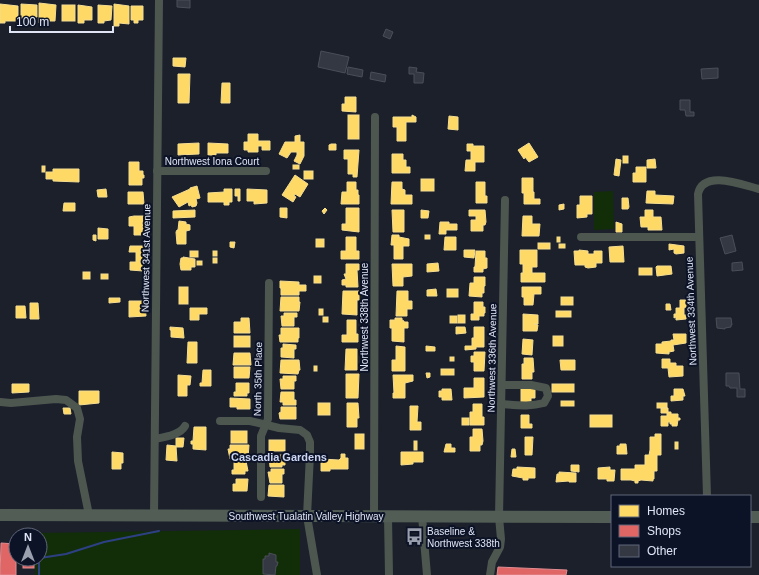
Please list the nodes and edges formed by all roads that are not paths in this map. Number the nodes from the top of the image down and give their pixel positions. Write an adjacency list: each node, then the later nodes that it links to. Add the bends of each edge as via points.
1 (159, 0): 3 (street, Northwest 341st Avenue)
2 (375, 117): 25 (street, Northwest 338th Avenue)
3 (157, 171): 4 (street, Northwest Iona Court); 16 (street, Northwest 341st Avenue)
4 (266, 172)
5 (759, 189): 8 (street, Northwest 334th Avenue, via 718,180 706,182 700,187 698,194)
6 (505, 200): 10 (street, Northwest 336th Avenue)
7 (581, 237): 8 (street)
8 (699, 237): 17 (street, Northwest 334th Avenue)
9 (269, 283): 14 (street, North 35th Place, via 268,413)
10 (502, 385): 12 (street, Northwest 336th Avenue); 12 (street, via 538,386 546,388 548,396 544,403 536,405)
11 (0, 402): 20 (street, via 56,399 66,400 77,408 80,419 77,437 78,460)
12 (502, 404): 26 (street, Northwest 336th Avenue)
13 (220, 421): 14 (street, via 250,421)
14 (265, 425): 18 (street, North 35th Place, via 261,436); 22 (street, via 300,430 309,438)
15 (185, 426): 16 (street, via 183,430)
16 (155, 439): 21 (street, Northwest 341st Avenue)
17 (707, 495)
18 (261, 497)
19 (0, 515): 20 (highway, Southwest Tualatin Valley Highway)
20 (89, 515): 21 (highway, Southwest Tualatin Valley Highway)
21 (154, 516): 22 (highway, Southwest Tualatin Valley Highway)
22 (307, 516): 25 (highway, Southwest Tualatin Valley Highway); 28 (street)
23 (388, 516): 24 (highway, Southwest Tualatin Valley Highway); 25 (highway, Southwest Tualatin Valley Highway); 29 (street)
24 (422, 516): 26 (highway, Southwest Tualatin Valley Highway); 30 (street)
25 (374, 517)
26 (499, 517): 27 (highway, Southwest Tualatin Valley Highway); 31 (street, Northwest 336th Avenue, via 500,547 492,562)
27 (611, 517)
28 (317, 575)
29 (389, 575)
30 (428, 575)
31 (490, 575)

